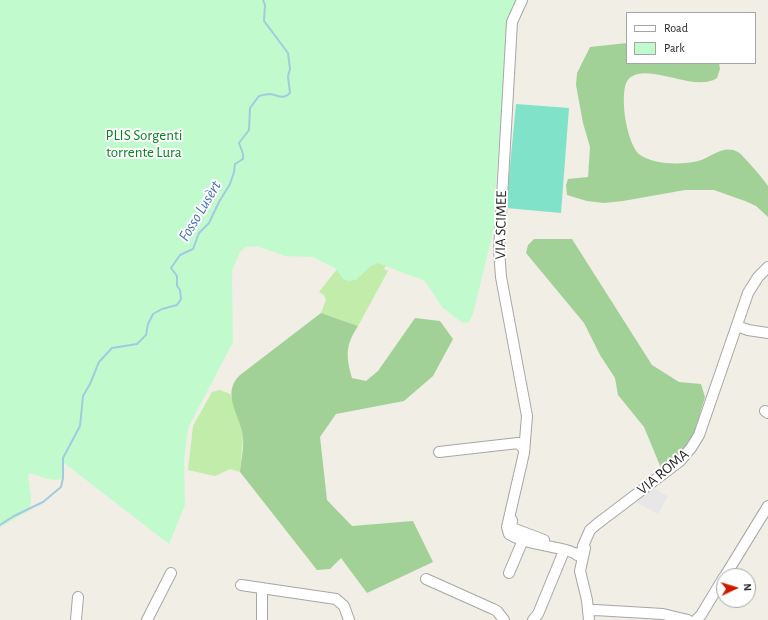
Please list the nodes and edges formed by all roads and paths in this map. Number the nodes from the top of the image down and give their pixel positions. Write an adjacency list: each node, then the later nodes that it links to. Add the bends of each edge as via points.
1 (522, 0): 5 (street, VIA SCIMEE, via 512,27 499,250 501,277 527,416)
2 (768, 267): 3 (street, VIA ROMA, via 752,286)
3 (737, 326): 4 (street); 10 (street, VIA ROMA, via 699,435 691,448 680,461 590,530 583,546)
4 (768, 333)
5 (524, 449): 6 (street, via 518,443); 8 (street, VIA SCIMEE, via 512,509)
6 (439, 452)
7 (768, 506): 12 (street)
8 (512, 530): 9 (street, via 513,537); 10 (street, via 570,551)
9 (523, 540): 11 (street); 13 (street)
10 (585, 548): 11 (street, via 577,555); 20 (street, VIA ROMA, via 580,571)
11 (564, 551): 26 (street, via 538,614)
12 (730, 568)
13 (509, 572)
14 (171, 573): 22 (street)
15 (426, 579): 25 (street, via 493,608)
16 (241, 585): 17 (street)
17 (262, 588): 23 (street); 24 (street, via 336,599 344,606)
18 (716, 590): 28 (street)
19 (78, 597): 21 (street)
20 (588, 616): 27 (street, via 595,610 663,614)
21 (76, 620)
22 (147, 620)
23 (262, 620)
24 (349, 620)
25 (504, 620)
26 (533, 620)
27 (688, 620)
28 (696, 620)

